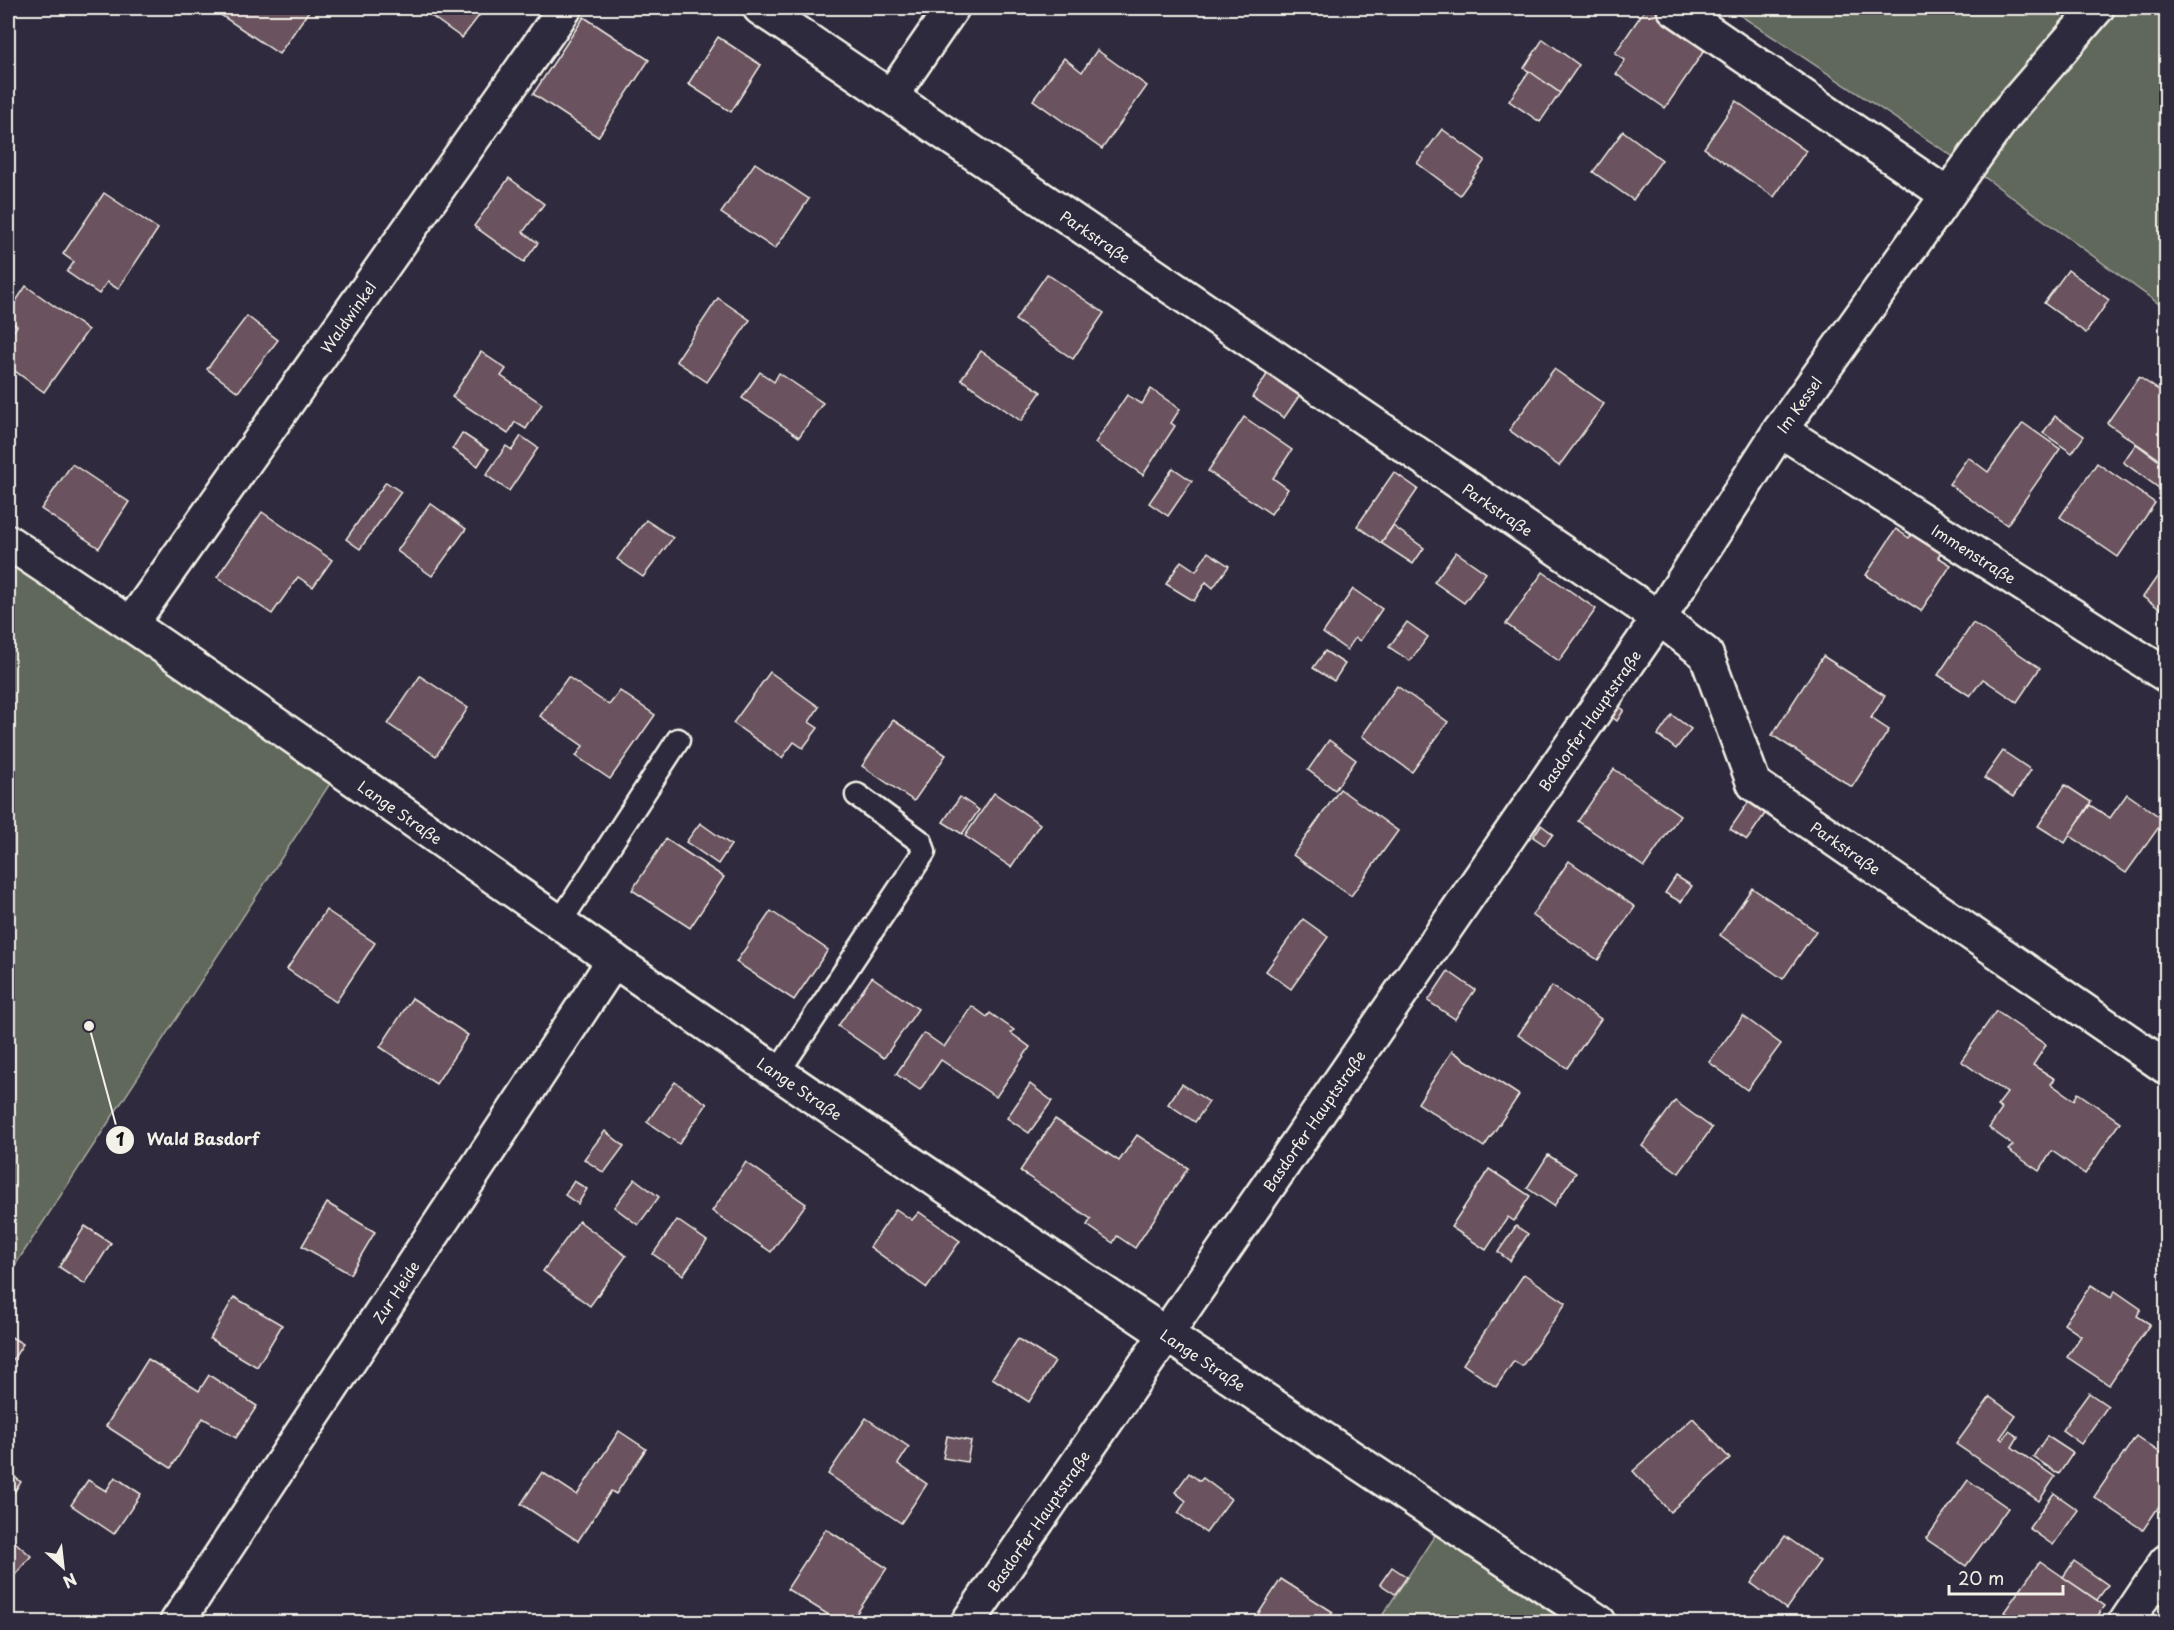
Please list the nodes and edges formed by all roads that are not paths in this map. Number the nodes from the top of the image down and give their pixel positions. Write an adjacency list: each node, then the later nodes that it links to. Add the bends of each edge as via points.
1 (566, 8): 11 (street, Waldwinkel)
2 (760, 8): 6 (street, Parkstraße)
3 (952, 8): 6 (street)
4 (1674, 8): 7 (street)
5 (2097, 8): 7 (street, via 2004,116)
6 (892, 95): 10 (street, Parkstraße)
7 (1946, 194): 8 (street, Im Kessel)
8 (1780, 430): 10 (street, Im Kessel); 12 (street, Immenstraße)
9 (8, 542): 11 (street, Lange Straße)
10 (1659, 618): 17 (street, Parkstraße, via 1706,654 1754,784); 19 (street, Basdorfer Hauptstraße)
11 (131, 624): 15 (street, Lange Straße)
12 (2166, 675)
13 (678, 740): 15 (lane)
14 (857, 795): 18 (lane, via 921,842 924,852)
15 (560, 922): 16 (street, Lange Straße)
16 (614, 960): 18 (street, Lange Straße); 21 (street, Zur Heide)
17 (2166, 1067)
18 (778, 1072): 19 (street, Lange Straße)
19 (1166, 1334): 22 (street, Basdorfer Hauptstraße); 23 (street, Lange Straße)
20 (2166, 1562): 24 (street)
21 (177, 1623)
22 (968, 1623)
23 (1599, 1623)
24 (2126, 1623)

